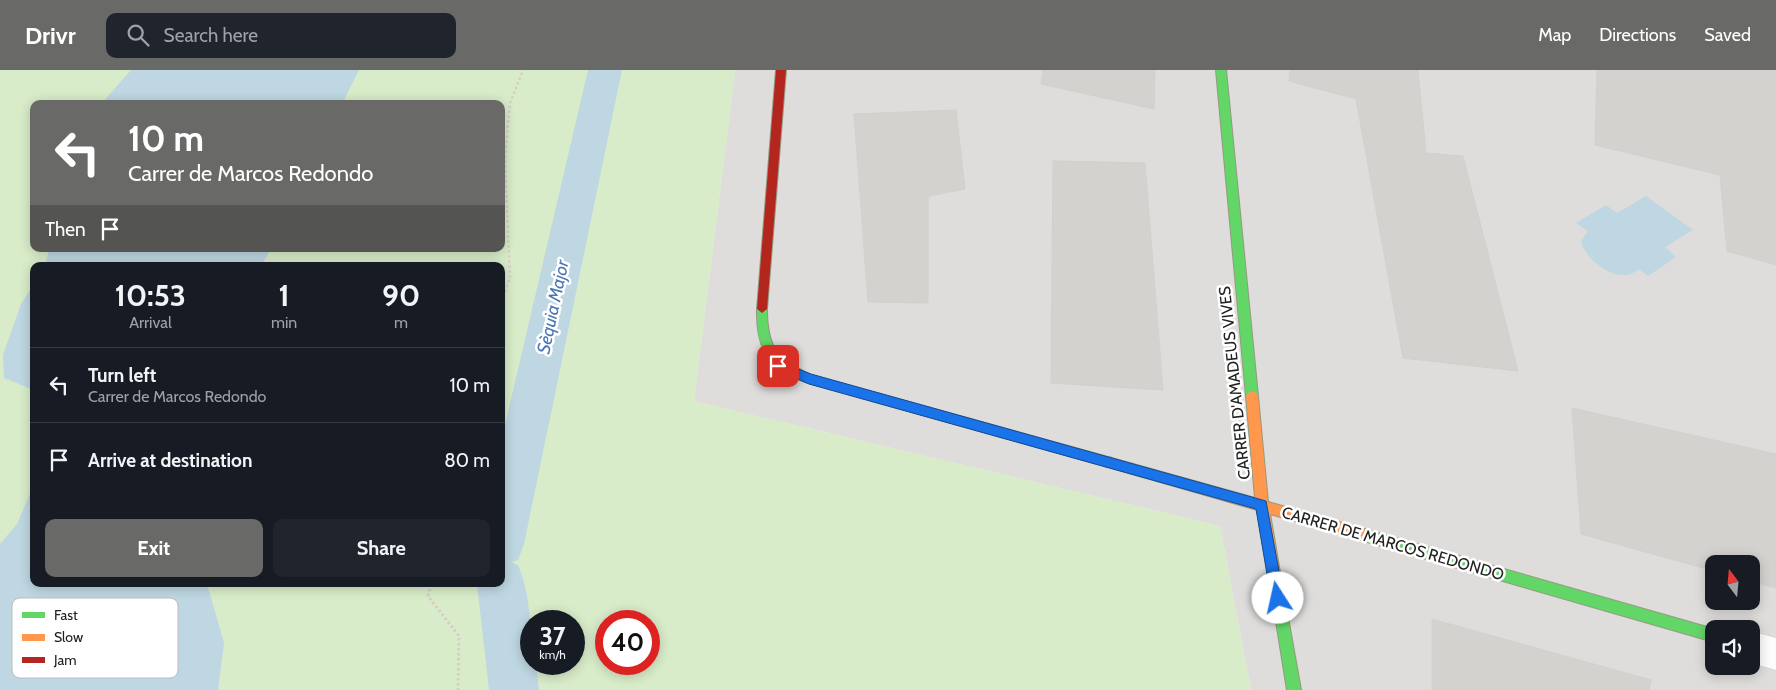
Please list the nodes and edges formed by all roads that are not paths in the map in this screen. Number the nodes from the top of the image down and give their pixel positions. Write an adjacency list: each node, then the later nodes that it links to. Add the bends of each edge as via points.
1 (781, 70): 3 (street, CARRER DE MARCOS REDONDO, via 761,321 764,347 778,366 809,379)
2 (1221, 70): 3 (street, CARRER D'AMADEUS VIVES)
3 (1262, 505): 4 (street, CARRER DE MARCOS REDONDO); 7 (street, CARRER D'AMADEUS VIVES)
4 (1705, 633)
5 (1760, 650): 6 (street)
6 (1776, 654)
7 (1294, 690)

